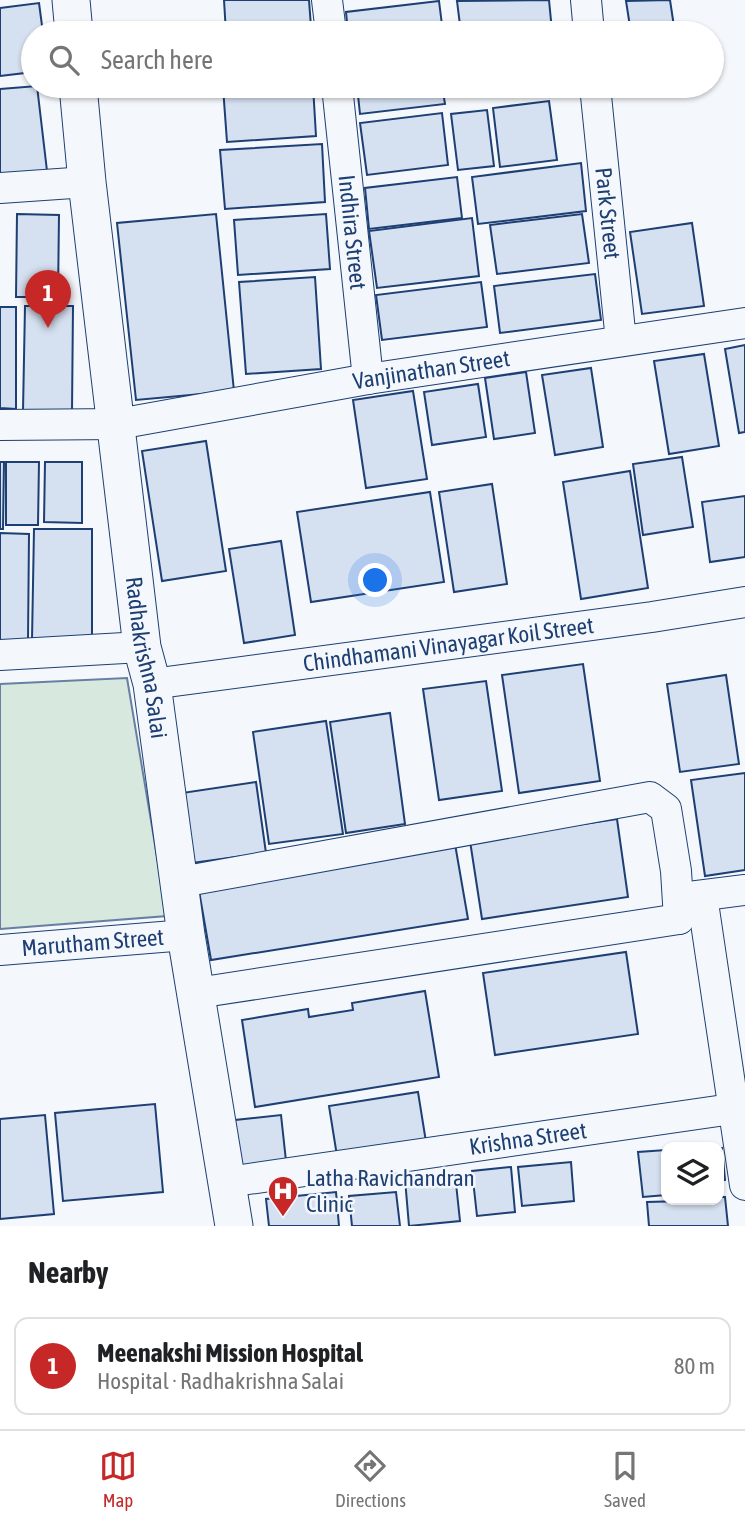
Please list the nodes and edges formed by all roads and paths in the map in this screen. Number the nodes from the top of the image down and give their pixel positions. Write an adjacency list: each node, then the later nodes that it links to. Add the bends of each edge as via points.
1 (71, 0): 4 (street)
2 (327, 0): 5 (street)
3 (586, 0): 6 (street)
4 (73, 21)
5 (330, 21)
6 (588, 21)
7 (79, 98): 10 (street, Radhakrishna Salai)
8 (338, 98): 14 (street, Indhira Street)
9 (596, 98): 13 (street, Park Street)
10 (87, 182): 11 (street); 15 (street, Radhakrishna Salai)
11 (0, 188)
12 (745, 323): 13 (street, Vanjinathan Street)
13 (621, 341): 14 (street, Vanjinathan Street)
14 (368, 379): 15 (street, Vanjinathan Street)
15 (118, 424): 16 (street, Vanjinathan Street); 18 (street, Radhakrishna Salai)
16 (0, 425)
17 (745, 602): 20 (street, Chindhamani Vinayagar Koil Street)
18 (142, 647): 19 (street); 20 (street, Radhakrishna Salai)
19 (0, 655)
20 (152, 684): 21 (street, Radhakrishna Salai)
21 (181, 882): 24 (street, via 650,797 666,808); 25 (street, Radhakrishna Salai)
22 (745, 890): 23 (street)
23 (702, 896): 24 (street, via 689,897); 28 (street)
24 (679, 919): 27 (street)
25 (186, 935): 26 (street, Marutham Street); 27 (street, Radhakrishna Salai)
26 (0, 950)
27 (197, 993): 29 (street, Radhakrishna Salai)
28 (739, 1108): 29 (street, Krishna Street); 30 (street)
29 (228, 1182): 32 (street, Radhakrishna Salai)
30 (745, 1185)
31 (222, 1226): 32 (street)
32 (234, 1226)

